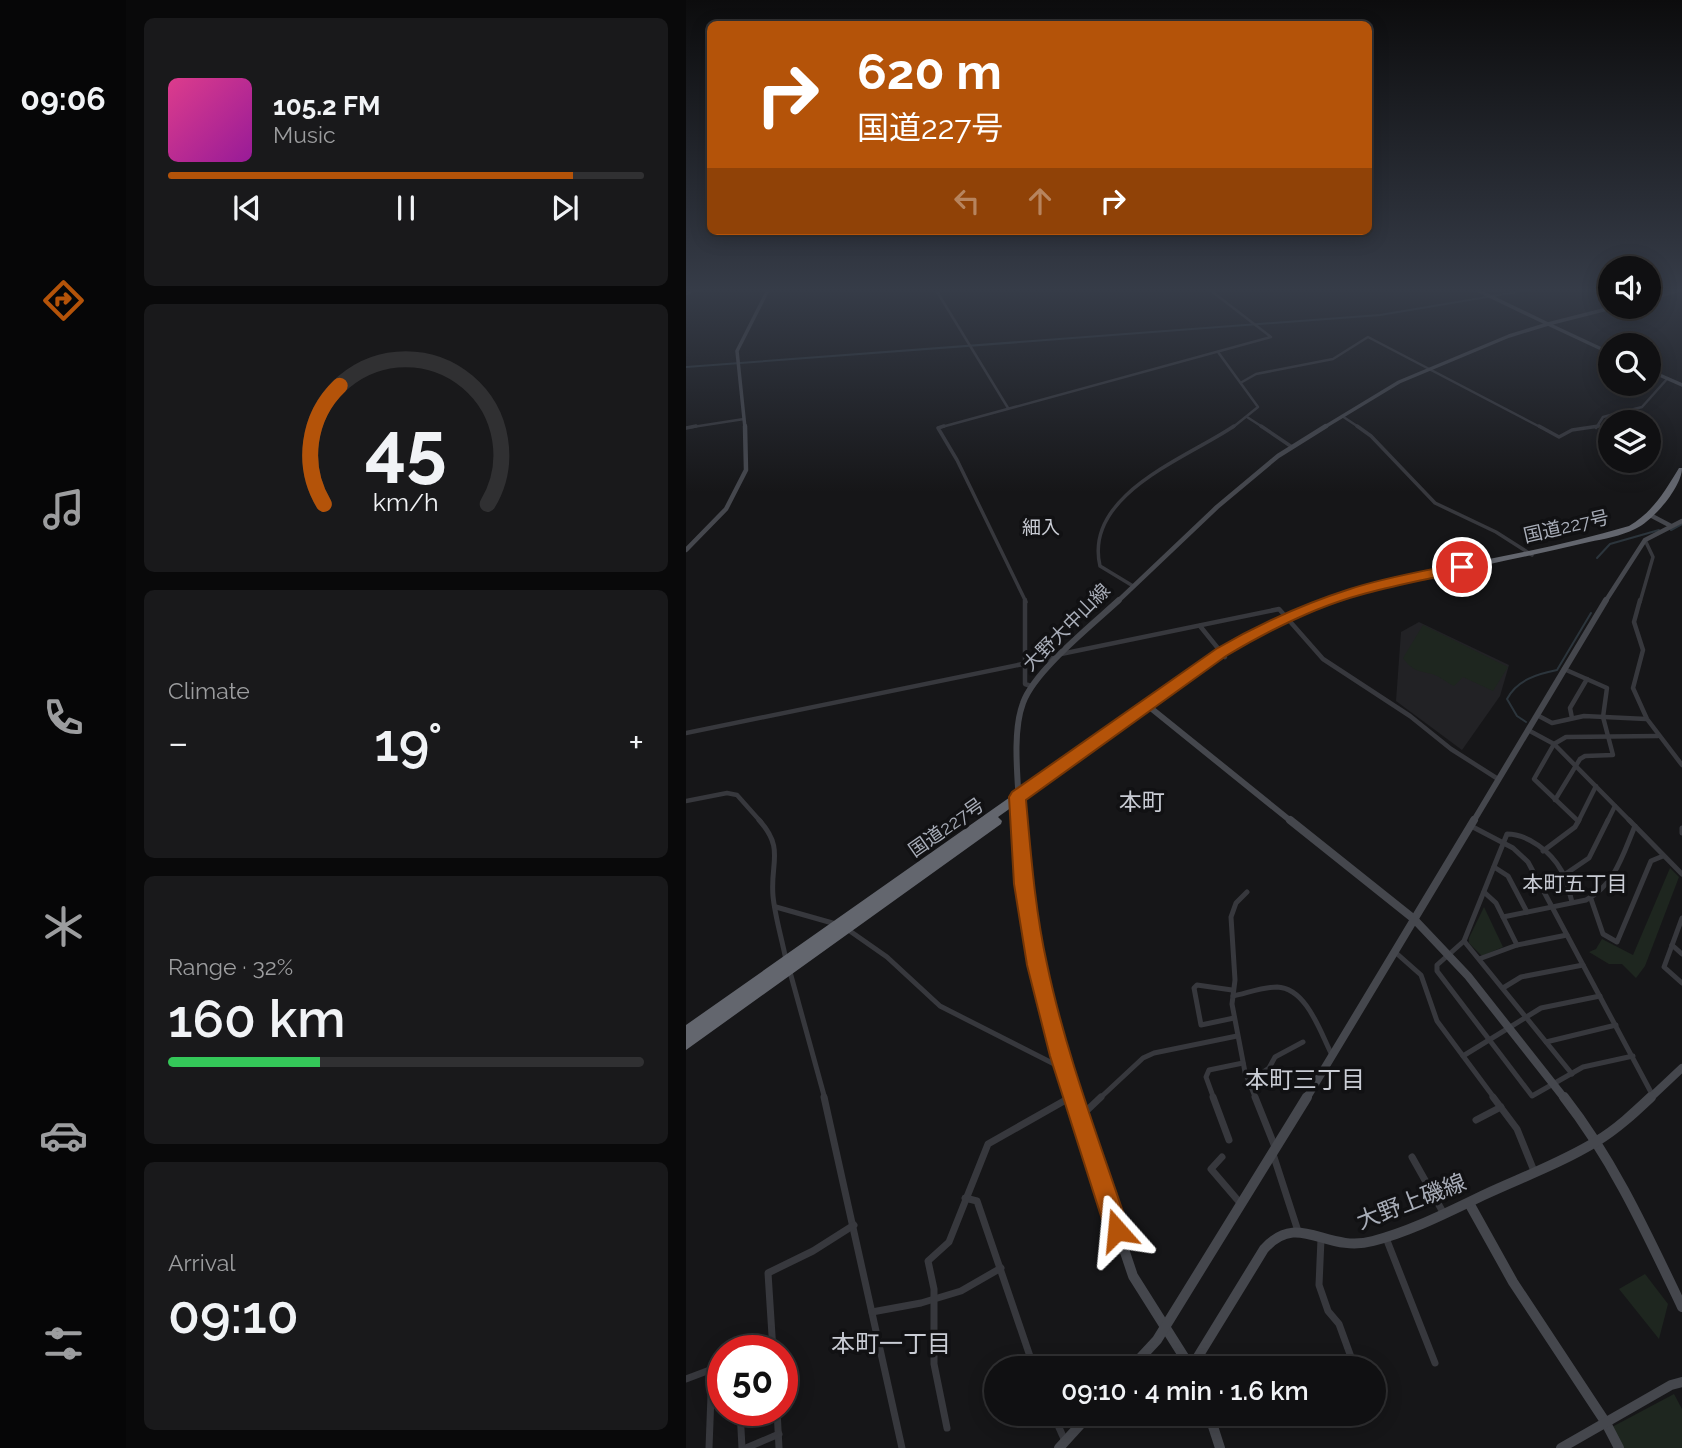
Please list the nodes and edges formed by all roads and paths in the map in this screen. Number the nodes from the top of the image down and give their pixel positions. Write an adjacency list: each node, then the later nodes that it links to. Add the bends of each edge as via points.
1 (739, 358): 16 (main road)
2 (977, 358): 13 (street)
3 (1197, 358): 13 (street)
4 (1222, 358): 11 (street)
5 (1335, 358): 11 (street, via 1256,374)
6 (1407, 358): 8 (street)
7 (1457, 358): 8 (main road, 大野大中山線)
8 (1429, 369): 10 (street, via 1559,437 1572,430 1598,428 1603,417 1642,407); 14 (main road, 大野大中山線)
9 (1661, 376): 10 (main road)
10 (1667, 379): 12 (main road)
11 (1242, 382): 15 (street, via 1258,404)
12 (1682, 386)
13 (1009, 408): 32 (street, via 938,428 1027,602)
14 (1342, 416): 18 (main road, 大野大中山線); 26 (street, via 1371,436 1435,503)
15 (1247, 417): 18 (street); 27 (street, via 1130,491 1106,519 1100,566)
16 (744, 419): 17 (street); 25 (main road, via 746,470 726,509)
17 (686, 428)
18 (1292, 447): 27 (main road, 大野大中山線, via 1240,486)
19 (1682, 470): 21 (highway, 国道227号)
20 (1682, 479): 21 (highway, 国道227号)
21 (1654, 517): 23 (main road); 26 (highway, 国道227号, via 1627,534)
22 (1682, 521): 23 (main road)
23 (1671, 526): 24 (main road)
24 (1645, 540): 33 (main road); 40 (street, via 1653,557 1634,622 1643,650 1633,688)
25 (686, 550)
26 (1531, 554): 28 (highway, 国道227号, via 1372,591)
27 (1133, 586): 30 (main road, 大野大中山線)
28 (1288, 619): 29 (street, via 1279,609); 31 (highway, 国道227号); 48 (street, via 1323,659)
29 (1200, 626): 30 (street); 31 (street)
30 (1060, 655): 32 (street); 35 (main road, 大野大中山線)
31 (1223, 655): 36 (highway, 国道227号)
32 (1026, 663): 35 (street, via 1025,684); 42 (street)
33 (1564, 669): 34 (street); 37 (main road)
34 (1587, 679): 38 (street, via 1607,688); 39 (street, via 1570,708)
35 (1031, 686): 52 (main road, 大野大中山線, via 1018,716)
36 (1149, 707): 52 (highway, 国道227号); 72 (main road)
37 (1537, 715): 39 (street, via 1552,723); 41 (main road)
38 (1603, 717): 39 (street); 40 (street); 43 (street)
39 (1572, 719)
40 (1647, 719): 44 (street)
41 (1528, 730): 45 (street); 48 (main road)
42 (686, 733)
43 (1609, 736): 44 (street); 45 (street, via 1566,737); 46 (street, via 1613,755 1585,756)
44 (1658, 736): 47 (street)
45 (1554, 744): 46 (street); 50 (street, via 1534,779)
46 (1575, 764): 49 (street); 50 (street)
47 (1682, 765)
48 (1498, 779): 55 (main road)
49 (1596, 786): 53 (street); 54 (street)
50 (1555, 800): 54 (street)
51 (686, 801): 67 (street, via 726,793 737,795 749,806 775,840)
52 (1018, 801): 73 (highway, 国道227号); 103 (main road, 大野大中山線, via 1031,934)
53 (1615, 806): 56 (street); 62 (street, via 1589,858)
54 (1578, 821): 58 (street)
55 (1470, 826): 57 (street); 72 (main road)
56 (1634, 826): 59 (street); 65 (street, via 1608,884)
57 (1503, 843): 58 (street, via 1507,834 1520,834); 60 (street); 68 (street, via 1524,857)
58 (1543, 851): 62 (street)
59 (1663, 856): 61 (street); 65 (street, via 1650,862 1617,942 1603,934)
60 (1494, 867): 64 (street); 69 (street, via 1508,876)
61 (1682, 874)
62 (1564, 875): 66 (street)
63 (1247, 892): 86 (street, via 1231,917)
64 (1484, 892): 70 (street); 75 (street)
65 (1591, 898): 66 (street)
66 (1572, 902): 68 (street)
67 (776, 907): 73 (street); 83 (street)
68 (1552, 907): 69 (street); 74 (street)
69 (1527, 912): 70 (street)
70 (1503, 916): 76 (street)
71 (1682, 918): 77 (street)
72 (1414, 919): 78 (main road); 79 (main road)
73 (844, 927): 83 (highway, 国道227号); 103 (street, via 887,957 940,1006)
74 (1567, 935): 76 (street); 82 (street)
75 (1464, 941): 79 (street); 81 (street)
76 (1517, 945): 81 (street)
77 (1672, 945): 80 (street); 84 (street, via 1664,967)
78 (1394, 951): 98 (main road); 99 (street, via 1421,975 1437,1021)
79 (1448, 954): 91 (main road); 94 (street, via 1437,971)
80 (1682, 954)
81 (1479, 959): 85 (street)
82 (1583, 965): 85 (street, via 1521,977); 87 (street)
83 (788, 967): 92 (highway, 国道227号); 97 (highway, 国道227号); 122 (street)
84 (1682, 983)
85 (1503, 988): 88 (street)
86 (1232, 993): 89 (street); 89 (street, via 1194,988 1201,1025); 98 (street, via 1281,987 1289,992 1306,1007)
87 (1600, 996): 88 (street, via 1541,1009); 90 (street)
88 (1526, 1017): 91 (street); 96 (street)
89 (1234, 1018): 93 (street)
90 (1616, 1025): 96 (street); 100 (street)
91 (1509, 1027): 94 (street); 106 (main road)
92 (686, 1033)
93 (1237, 1037): 101 (street); 110 (street, via 1143,1058)
94 (1489, 1040): 99 (street); 106 (street, via 1532,1096)
95 (1303, 1042): 105 (street, via 1275,1058)
96 (1546, 1042): 104 (street)
97 (686, 1044)
98 (1332, 1056): 114 (main road)
99 (1463, 1056): 109 (street)
100 (1633, 1056): 104 (street, via 1583,1067); 108 (street)
101 (1243, 1063): 105 (street); 112 (street, via 1209,1070 1206,1077)
102 (1682, 1068): 108 (main road, 大野上磯線)
103 (1065, 1069): 107 (main road, 大野大中山線)
104 (1572, 1074): 106 (street)
105 (1249, 1082): 114 (street)
106 (1554, 1083): 113 (main road)
107 (1073, 1096): 110 (main road, 大野大中山線); 118 (street, via 988,1144)
108 (1653, 1096): 113 (main road, 大野上磯線)
109 (1501, 1107): 111 (street); 117 (street, via 1517,1129)
110 (1080, 1118): 130 (main road, 大野大中山線, via 1133,1276)
111 (1476, 1121)
112 (1229, 1140)
113 (1596, 1142): 117 (main road, 大野上磯線); 128 (main road, via 1632,1202)
114 (1274, 1151): 120 (main road); 123 (street)
115 (1222, 1157): 120 (street, via 1211,1169)
116 (1412, 1157): 121 (street)
117 (1534, 1171): 119 (main road, 大野上磯線)
118 (965, 1198): 126 (street, via 977,1202); 127 (street, via 948,1242 928,1261)
119 (1469, 1203): 121 (main road, 大野上磯線); 141 (main road, via 1513,1282)
120 (1242, 1205): 130 (main road)
121 (1444, 1214): 124 (main road, 大野上磯線)
122 (854, 1226): 129 (street); 131 (street, via 768,1273)
123 (1298, 1231): 125 (main road, 大野上磯線); 135 (main road, via 1281,1234 1264,1249)
124 (1386, 1238): 125 (main road, 大野上磯線, via 1355,1245); 137 (street)
125 (1321, 1239): 136 (street, via 1319,1285)
126 (1001, 1268): 127 (street, via 961,1291); 132 (street)
127 (933, 1300): 129 (street); 148 (street, via 934,1364)
128 (1682, 1307)
129 (872, 1312): 154 (street)
130 (1165, 1328): 133 (main road); 134 (main road)
131 (772, 1335)
132 (1030, 1356)
133 (1141, 1356)
134 (1183, 1356)
135 (1198, 1356)
136 (1351, 1356)
137 (1435, 1363)
138 (707, 1371): 139 (street)
139 (686, 1379)
140 (1682, 1382): 141 (main road)
141 (1606, 1423): 156 (main road); 157 (main road)
142 (710, 1426): 151 (street)
143 (742, 1426): 152 (street)
144 (778, 1426): 149 (street)
145 (1056, 1426): 150 (street)
146 (1079, 1426): 150 (main road)
147 (1213, 1426): 155 (main road)
148 (947, 1428)
149 (779, 1434): 152 (street); 153 (street)
150 (1061, 1446)
151 (709, 1448)
152 (744, 1448)
153 (779, 1448)
154 (902, 1448)
155 (1220, 1448)
156 (1561, 1448)
157 (1619, 1448)

